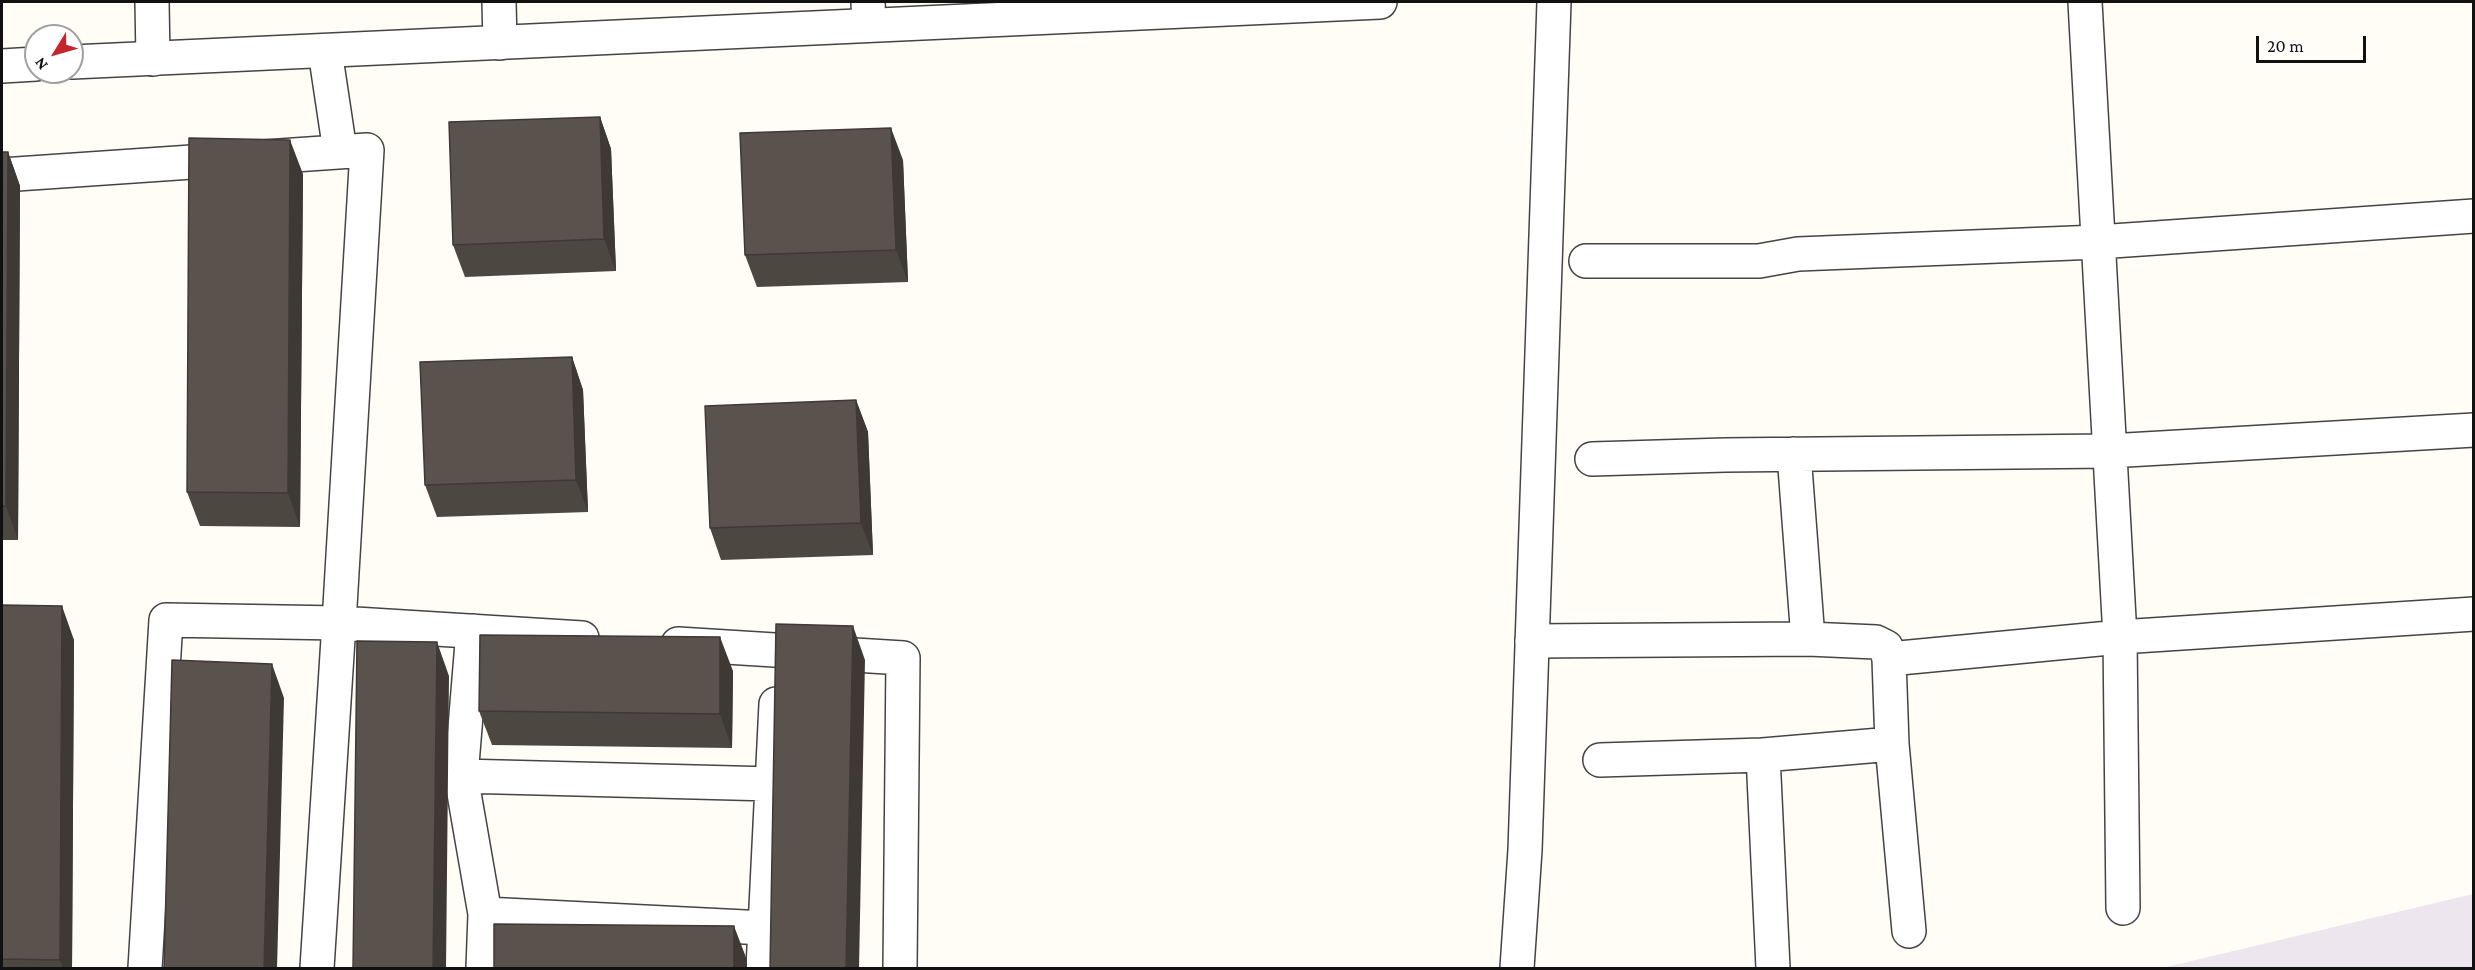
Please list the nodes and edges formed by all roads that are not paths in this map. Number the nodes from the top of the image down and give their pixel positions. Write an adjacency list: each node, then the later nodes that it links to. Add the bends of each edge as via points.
1 (152, 2): 9 (street)
2 (499, 2): 7 (street)
3 (1380, 2): 6 (street)
4 (1554, 2): 28 (street)
5 (2085, 2): 16 (street)
6 (869, 13): 7 (street)
7 (500, 43): 8 (street)
8 (325, 51): 9 (street); 13 (street)
9 (153, 59): 10 (street)
10 (84, 62)
11 (24, 65): 12 (street)
12 (2, 66)
13 (340, 151): 14 (street); 23 (street, via 367,150)
14 (2, 175)
15 (2474, 216): 16 (street)
16 (2098, 243): 17 (street, via 1798,254 1759,261); 19 (street)
17 (1586, 261)
18 (2474, 430): 19 (street)
19 (2109, 451): 20 (street); 25 (street)
20 (1794, 454): 21 (street); 26 (street)
21 (1592, 459)
22 (2474, 614): 25 (street)
23 (339, 623): 24 (street); 41 (street, via 166,620); 42 (street)
24 (473, 631): 27 (street); 35 (street)
25 (2120, 637): 31 (street); 37 (street)
26 (1808, 639): 28 (street); 31 (street, via 1876,642 1886,647)
27 (614, 640)
28 (1532, 640): 46 (street)
29 (649, 642): 30 (street)
30 (778, 650): 36 (street); 45 (street, via 903,658)
31 (1889, 659): 32 (street)
32 (1893, 744): 33 (street); 40 (street)
33 (1763, 755): 34 (street); 47 (street)
34 (1600, 760)
35 (461, 776): 36 (street); 38 (street)
36 (772, 784): 39 (street)
37 (2123, 908)
38 (485, 914): 39 (street); 43 (street)
39 (765, 928): 44 (street)
40 (1909, 931)
41 (145, 969)
42 (317, 969)
43 (483, 969)
44 (763, 969)
45 (900, 969)
46 (1517, 969)
47 (1773, 969)

